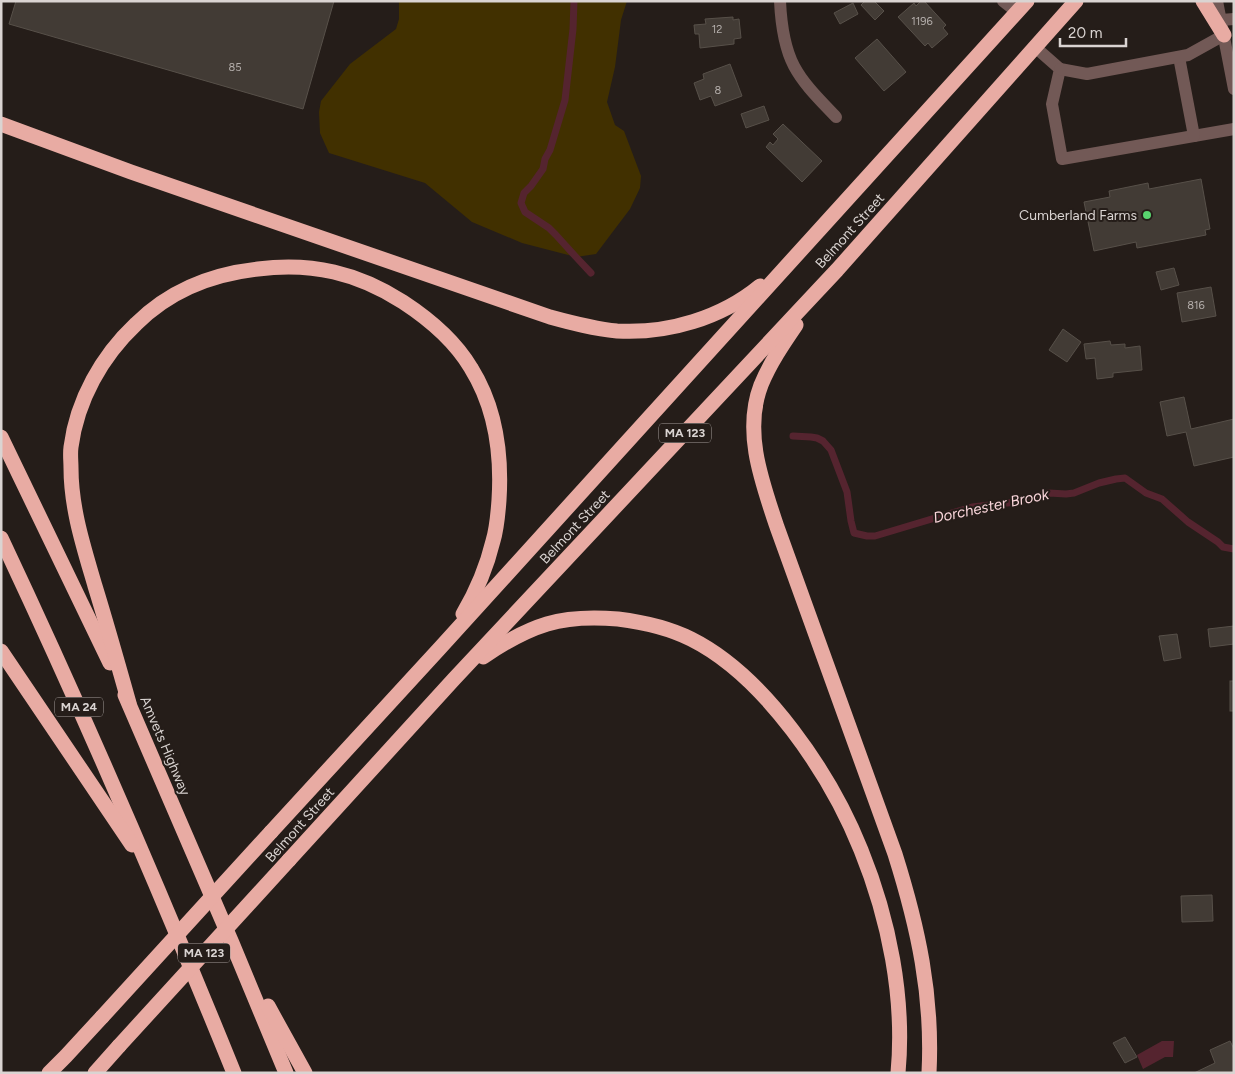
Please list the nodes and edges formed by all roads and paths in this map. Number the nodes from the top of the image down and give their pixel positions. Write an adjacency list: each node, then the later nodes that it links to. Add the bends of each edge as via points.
1 (780, 1): 13 (street, via 784,34 793,64)
2 (1002, 1): 6 (street)
3 (1076, 1): 9 (highway, Belmont Street / MA 123)
4 (1203, 1): 8 (highway)
5 (1217, 1): 7 (street)
6 (1022, 7): 17 (highway, Belmont Street / MA 123)
7 (1227, 19): 8 (street)
8 (1224, 35): 10 (street); 12 (street)
9 (1035, 47): 11 (street); 18 (highway, Belmont Street / MA 123)
10 (1179, 57): 11 (street, via 1087,74); 16 (street)
11 (1060, 69): 16 (street, via 1052,104 1062,159)
12 (1234, 89)
13 (836, 117)
14 (1, 124): 17 (highway, via 540,314 598,328 660,330 711,315 753,291)
15 (1234, 129): 16 (street)
16 (1194, 136)
17 (804, 246): 21 (highway, Belmont Street / MA 123)
18 (837, 270): 23 (highway, Belmont Street / MA 123); 33 (highway, via 803,314 764,378 754,421 756,457 777,527 908,896 925,977)
19 (1, 437): 24 (highway, Amvets Highway)
20 (1, 538): 25 (highway, MA 24)
21 (440, 648): 24 (highway, via 459,622 480,579 497,521 499,446 493,419 471,367 435,326 414,309 366,282 308,267 242,270 195,284 147,313 123,335 104,360 78,417 71,448 71,487 77,519); 27 (highway, Belmont Street / MA 123, bridge)
22 (1, 651): 25 (highway)
23 (454, 680): 28 (highway, Belmont Street / MA 123, bridge); 32 (highway, via 495,648 519,636 545,624 584,618 632,621 662,628 690,638 738,672 785,721 809,752 847,818 861,850 879,901 892,959 900,1026)
24 (129, 703): 26 (highway, Amvets Highway)
25 (154, 877): 29 (highway, MA 24)
26 (232, 943): 30 (highway, Amvets Highway); 31 (highway)
27 (49, 1073)
28 (96, 1073)
29 (234, 1073)
30 (286, 1073)
31 (305, 1073)
32 (898, 1073)
33 (929, 1073)

